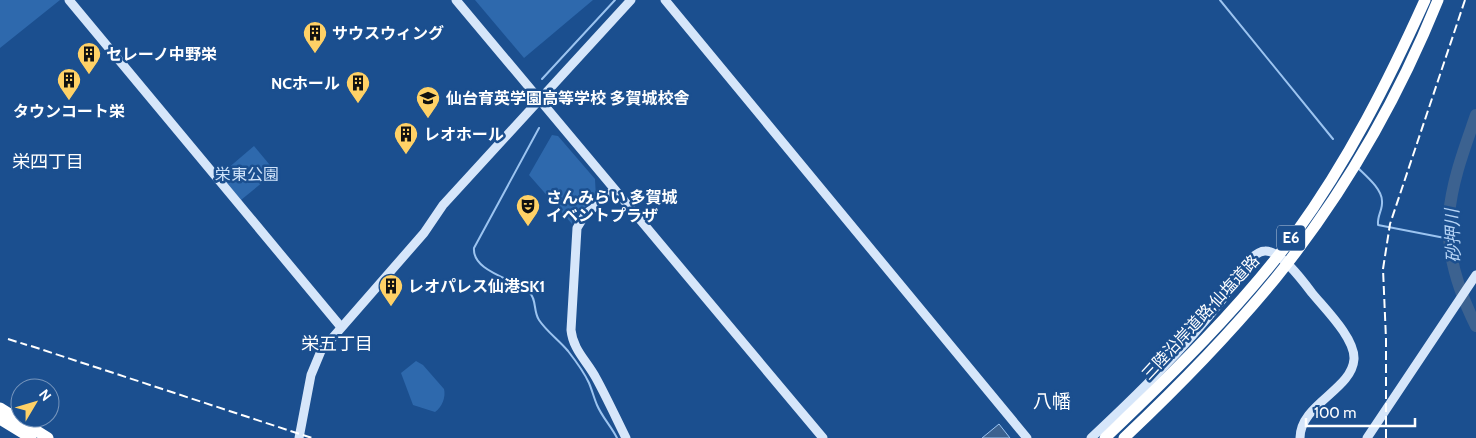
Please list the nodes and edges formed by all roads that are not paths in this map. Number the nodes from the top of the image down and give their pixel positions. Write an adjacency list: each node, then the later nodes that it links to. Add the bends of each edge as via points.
1 (69, 0): 10 (street)
2 (456, 0): 7 (street)
3 (631, 0): 7 (street)
4 (665, 0): 18 (street)
5 (1425, 0): 20 (highway, 三陸沿岸道路;仙塩道路 / E6, via 1352,146 1295,233 1210,334)
6 (1438, 0): 21 (highway, 三陸沿岸道路;仙塩道路 / E6, via 1410,65 1386,109 1305,240 1238,322)
7 (539, 99): 8 (street); 10 (street)
8 (614, 190): 16 (street, via 585,215 577,228 571,330 576,348 595,376); 17 (street)
9 (1476, 275): 23 (street)
10 (340, 328): 15 (street, via 316,360)
11 (0, 408): 14 (highway)
12 (0, 419): 13 (highway)
13 (31, 438)
14 (48, 438)
15 (299, 438)
16 (626, 438)
17 (822, 438)
18 (1027, 438)
19 (1091, 438): 22 (street, via 1179,351 1222,300 1250,259 1257,252 1266,250 1274,252 1295,272 1344,332 1354,358 1344,380 1308,416)
20 (1105, 438)
21 (1124, 438)
22 (1300, 438)
23 (1367, 438)

